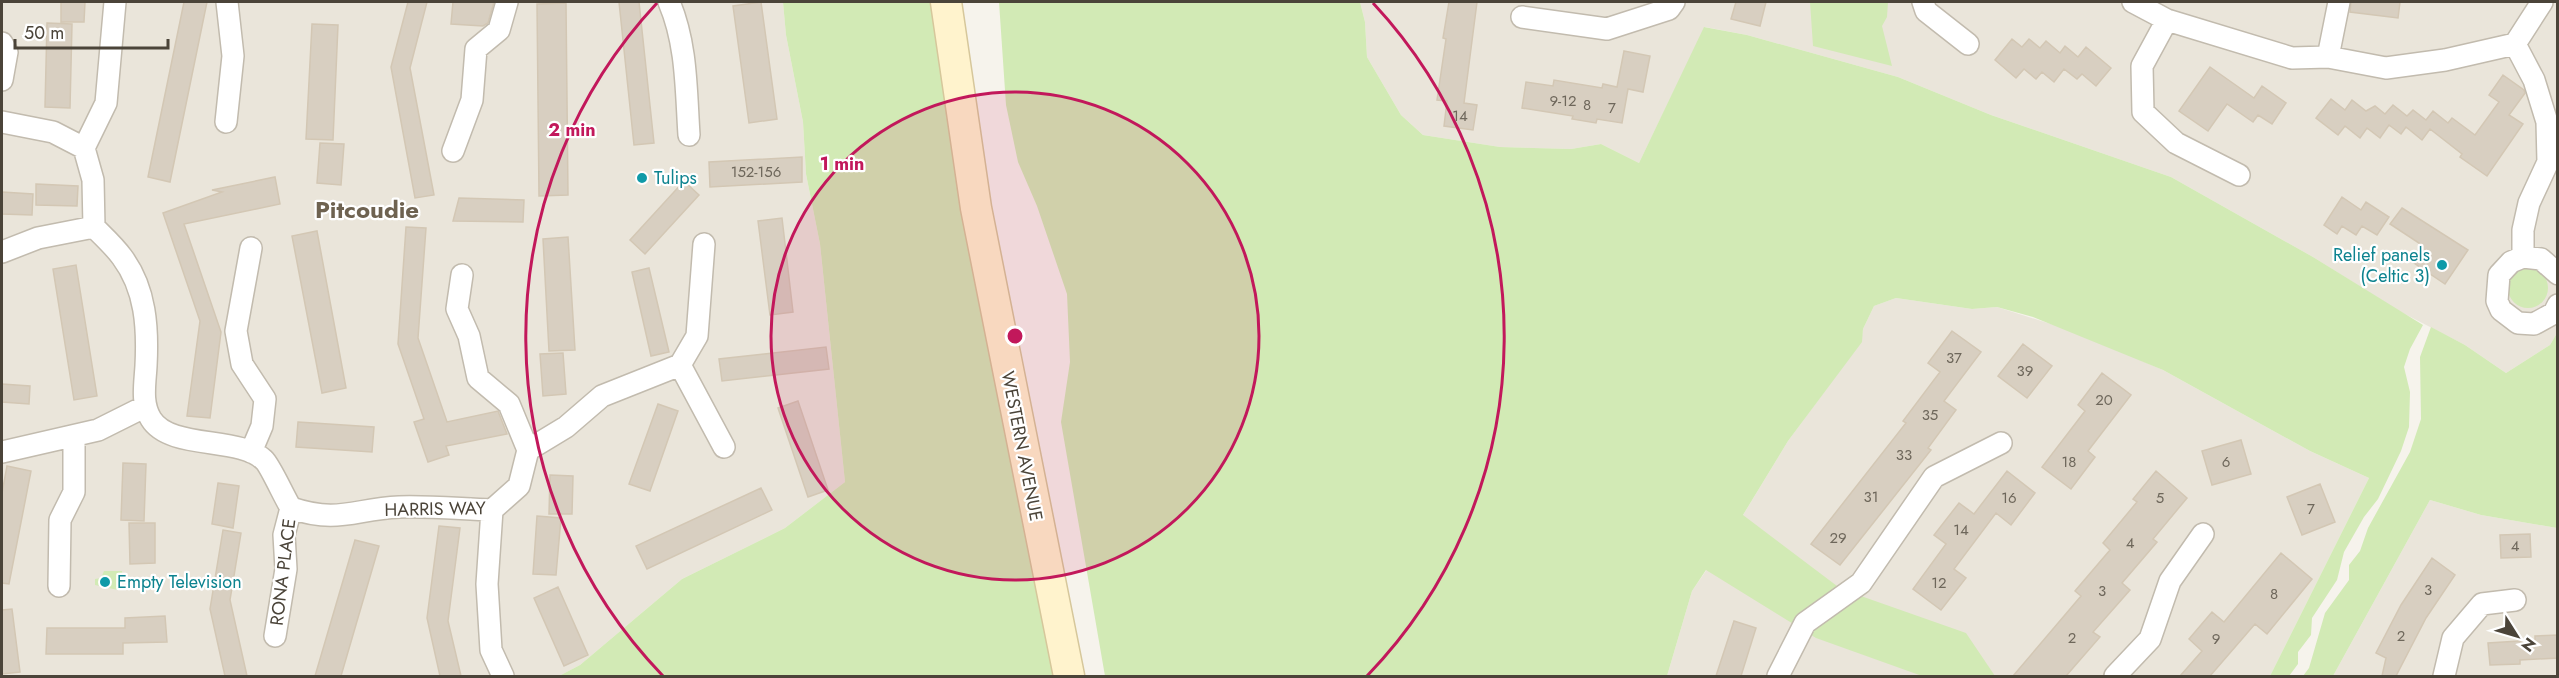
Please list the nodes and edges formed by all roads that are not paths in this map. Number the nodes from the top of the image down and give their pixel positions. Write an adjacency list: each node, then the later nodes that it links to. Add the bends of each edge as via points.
1 (115, 2): 21 (street, via 106,103)
2 (227, 2): 19 (street, via 233,56)
3 (507, 2): 22 (street, via 499,30 476,50 472,100)
4 (669, 2): 20 (street, via 683,52)
5 (946, 2): 47 (main road, WESTERN AVENUE, via 976,208)
6 (1674, 2): 11 (street, via 1669,9 1607,29)
7 (1923, 2): 14 (street, via 1926,11)
8 (2133, 2): 12 (street)
9 (2339, 2): 16 (street)
10 (2542, 2): 15 (street)
11 (1522, 17)
12 (2167, 20): 16 (street, via 2292,58); 23 (street, via 2142,66 2144,112 2176,143)
13 (2, 44): 17 (street, via 7,52)
14 (1968, 44)
15 (2515, 44): 16 (street, via 2386,68); 28 (street, via 2534,80 2547,122 2548,162 2529,203)
16 (2328, 57)
17 (2, 80)
18 (2, 122): 21 (street, via 53,132)
19 (226, 122)
20 (689, 135)
21 (84, 148): 24 (street, via 93,180)
22 (453, 151)
23 (2239, 175)
24 (94, 226): 27 (street, via 38,238); 33 (street, via 122,257 140,290 148,345)
25 (704, 244): 32 (street, via 697,336)
26 (251, 248): 39 (street, via 236,331 242,364 266,399 262,426)
27 (2, 252)
28 (2523, 257): 29 (street, via 2541,259); 31 (street, via 2511,262 2499,275 2497,301 2501,310 2518,322 2534,324 2554,313)
29 (2558, 274)
30 (462, 275): 37 (street, via 456,309 469,336 478,378 509,404)
31 (2558, 305)
32 (680, 365): 36 (street); 37 (street, via 602,396 566,427)
33 (144, 407): 34 (street, via 99,430); 39 (street, via 152,422 168,434)
34 (74, 436): 38 (street); 43 (street, via 74,492 60,520)
35 (2001, 443): 48 (street, via 1934,477 1861,583 1805,624)
36 (724, 447)
37 (528, 450): 41 (street, HARRIS WAY, via 519,486)
38 (2, 452)
39 (251, 452): 40 (street, via 265,460)
40 (291, 508): 41 (street, HARRIS WAY, via 338,517 398,507); 45 (street, RONA PLACE, via 284,535 286,569)
41 (492, 510): 46 (street, via 487,584 491,650)
42 (2203, 534): 49 (street, via 2170,581 2150,639)
43 (59, 586)
44 (2515, 600): 50 (street, via 2482,604 2453,638)
45 (274, 636)
46 (503, 676)
47 (1069, 676)
48 (1778, 676)
49 (2115, 676)
50 (2444, 676)

